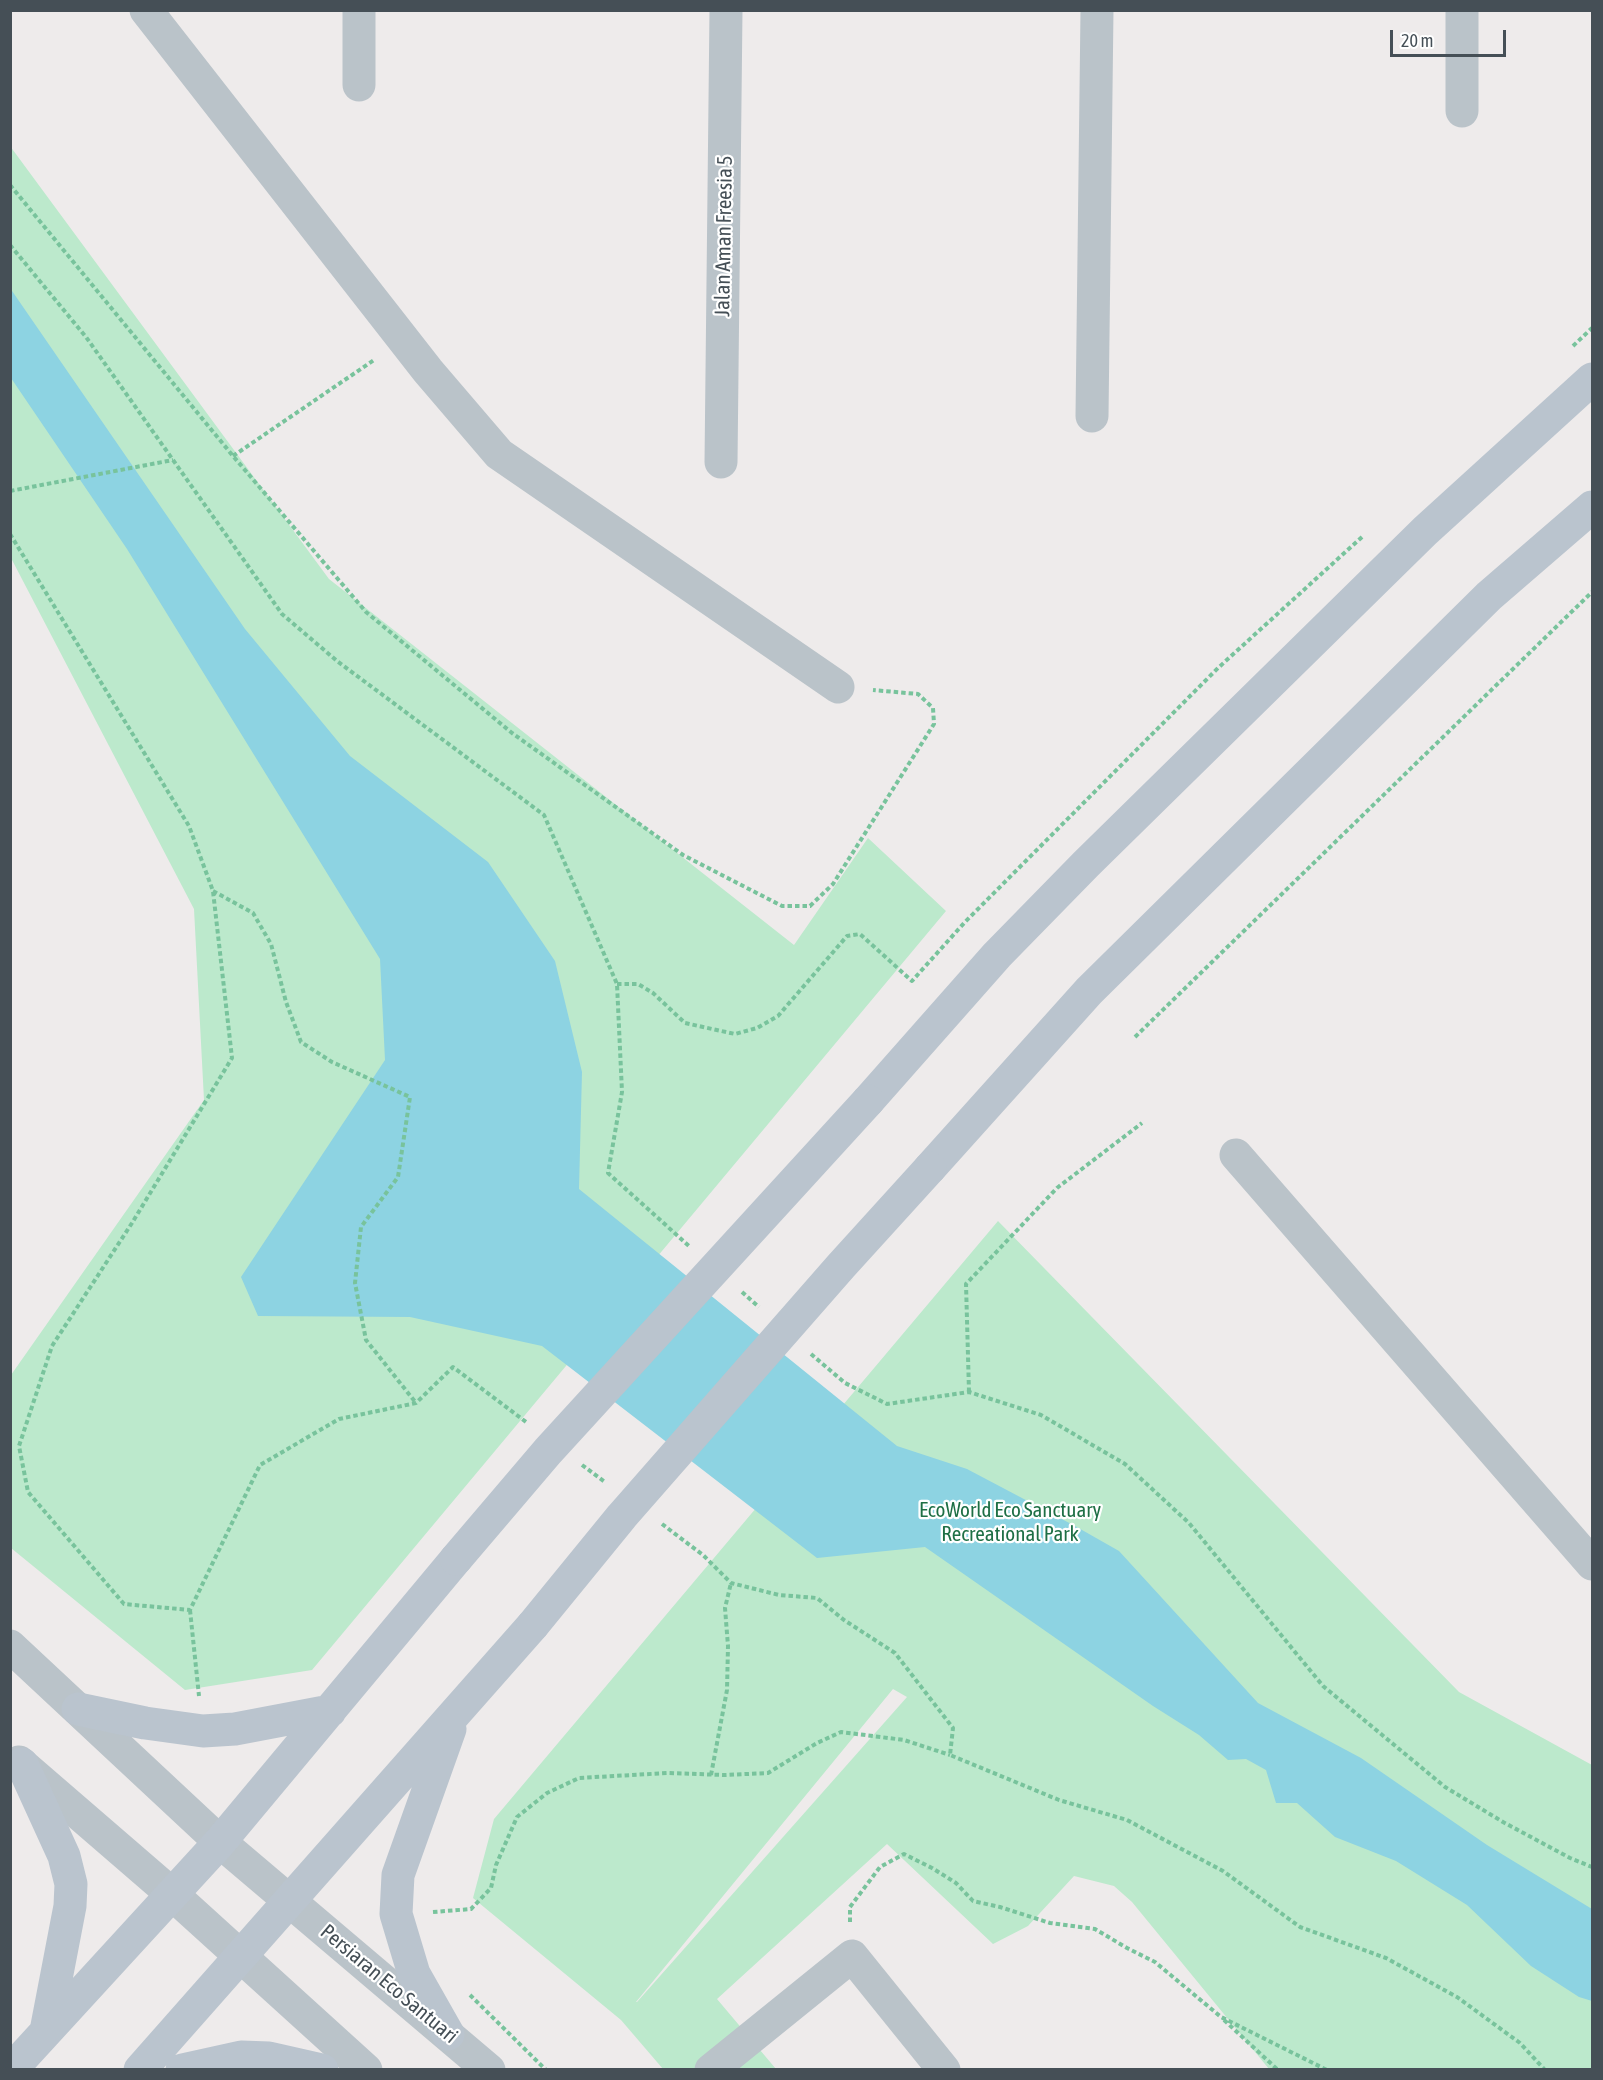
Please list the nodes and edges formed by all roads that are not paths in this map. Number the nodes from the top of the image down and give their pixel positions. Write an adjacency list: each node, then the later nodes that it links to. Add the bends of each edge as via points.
1 (146, 10): 12 (street, via 428,371 499,454)
2 (359, 10): 6 (street)
3 (726, 10): 10 (street, Jalan Aman Freesia 5)
4 (1097, 10): 9 (street)
5 (1462, 10): 7 (street)
6 (359, 85)
7 (1462, 111)
8 (1593, 379): 17 (main road, bridge, via 1425,531 997,956 556,1442)
9 (1092, 416)
10 (722, 462)
11 (1593, 507): 18 (main road, bridge, via 1489,596 1098,983 841,1266)
12 (838, 687)
13 (1236, 1155): 14 (street)
14 (1593, 1564)
15 (10, 1646): 16 (street, Persiaran Eco Santuari)
16 (78, 1709): 17 (main road, via 203,1731 235,1729); 20 (street, Persiaran Eco Santuari)
17 (330, 1711): 20 (main road)
18 (457, 1711): 22 (main road); 25 (main road, via 398,1875 396,1914 414,1974)
19 (16, 1760): 21 (street); 24 (main road, via 64,1856 71,1884)
20 (220, 1842): 21 (main road); 22 (street, Persiaran Eco Santuari)
21 (173, 1895): 23 (street); 24 (main road)
22 (288, 1900): 23 (main road); 25 (street, Persiaran Eco Santuari)
23 (241, 1955): 27 (main road); 30 (street)
24 (46, 2031): 26 (main road)
25 (448, 2034): 31 (street, Persiaran Eco Santuari)
26 (11, 2070)
27 (140, 2070)
28 (182, 2070): 29 (main road, via 241,2057 269,2058)
29 (322, 2070)
30 (366, 2070)
31 (489, 2070)
32 (711, 2070): 33 (street, via 852,1956)
33 (944, 2070)

